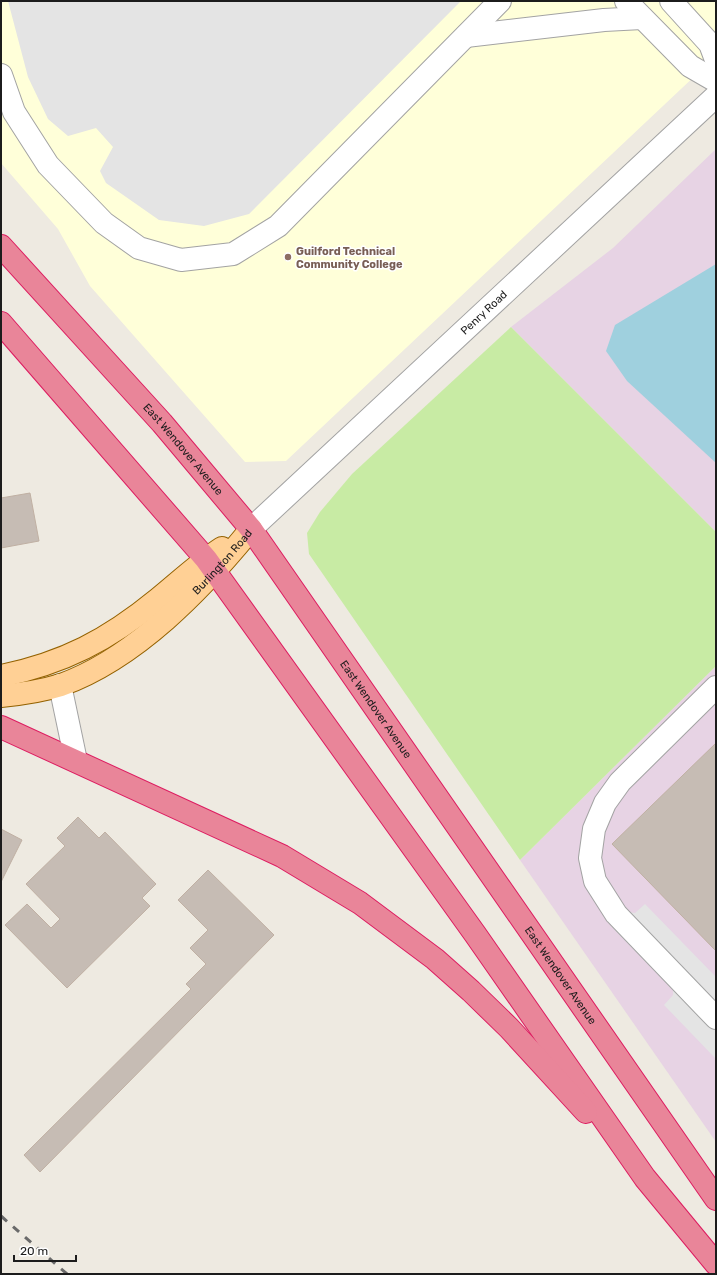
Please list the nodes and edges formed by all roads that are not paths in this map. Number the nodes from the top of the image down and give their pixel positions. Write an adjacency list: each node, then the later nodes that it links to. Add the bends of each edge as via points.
1 (500, 1): 5 (street)
2 (626, 1): 4 (street)
3 (671, 1): 6 (street, via 710,44)
4 (642, 18): 5 (street); 8 (street, via 690,66)
5 (466, 36): 7 (street, via 278,226 233,254 181,260 139,248 104,223 48,165 14,112)
6 (716, 60)
7 (1, 75)
8 (716, 81)
9 (716, 96): 12 (street, Penry Road)
10 (1, 246): 12 (highway, East Wendover Avenue, via 162,423)
11 (1, 323): 13 (highway)
12 (251, 529): 13 (main road, Burlington Road); 22 (highway, East Wendover Avenue)
13 (210, 566): 14 (main road, Burlington Road, via 86,649 53,663); 15 (main road, Burlington Road, via 130,648 90,672); 21 (highway, via 480,941)
14 (1, 676)
15 (60, 685): 17 (main road, Burlington Road, via 29,693); 19 (street)
16 (716, 687): 20 (street, via 620,782 605,803 594,829 590,858 595,881 616,914)
17 (1, 696)
18 (1, 728): 19 (highway)
19 (76, 761): 21 (highway, via 282,856 322,878 398,930 436,959 509,1028)
20 (716, 1018)
21 (645, 1178): 23 (highway)
22 (716, 1200)
23 (716, 1264)

